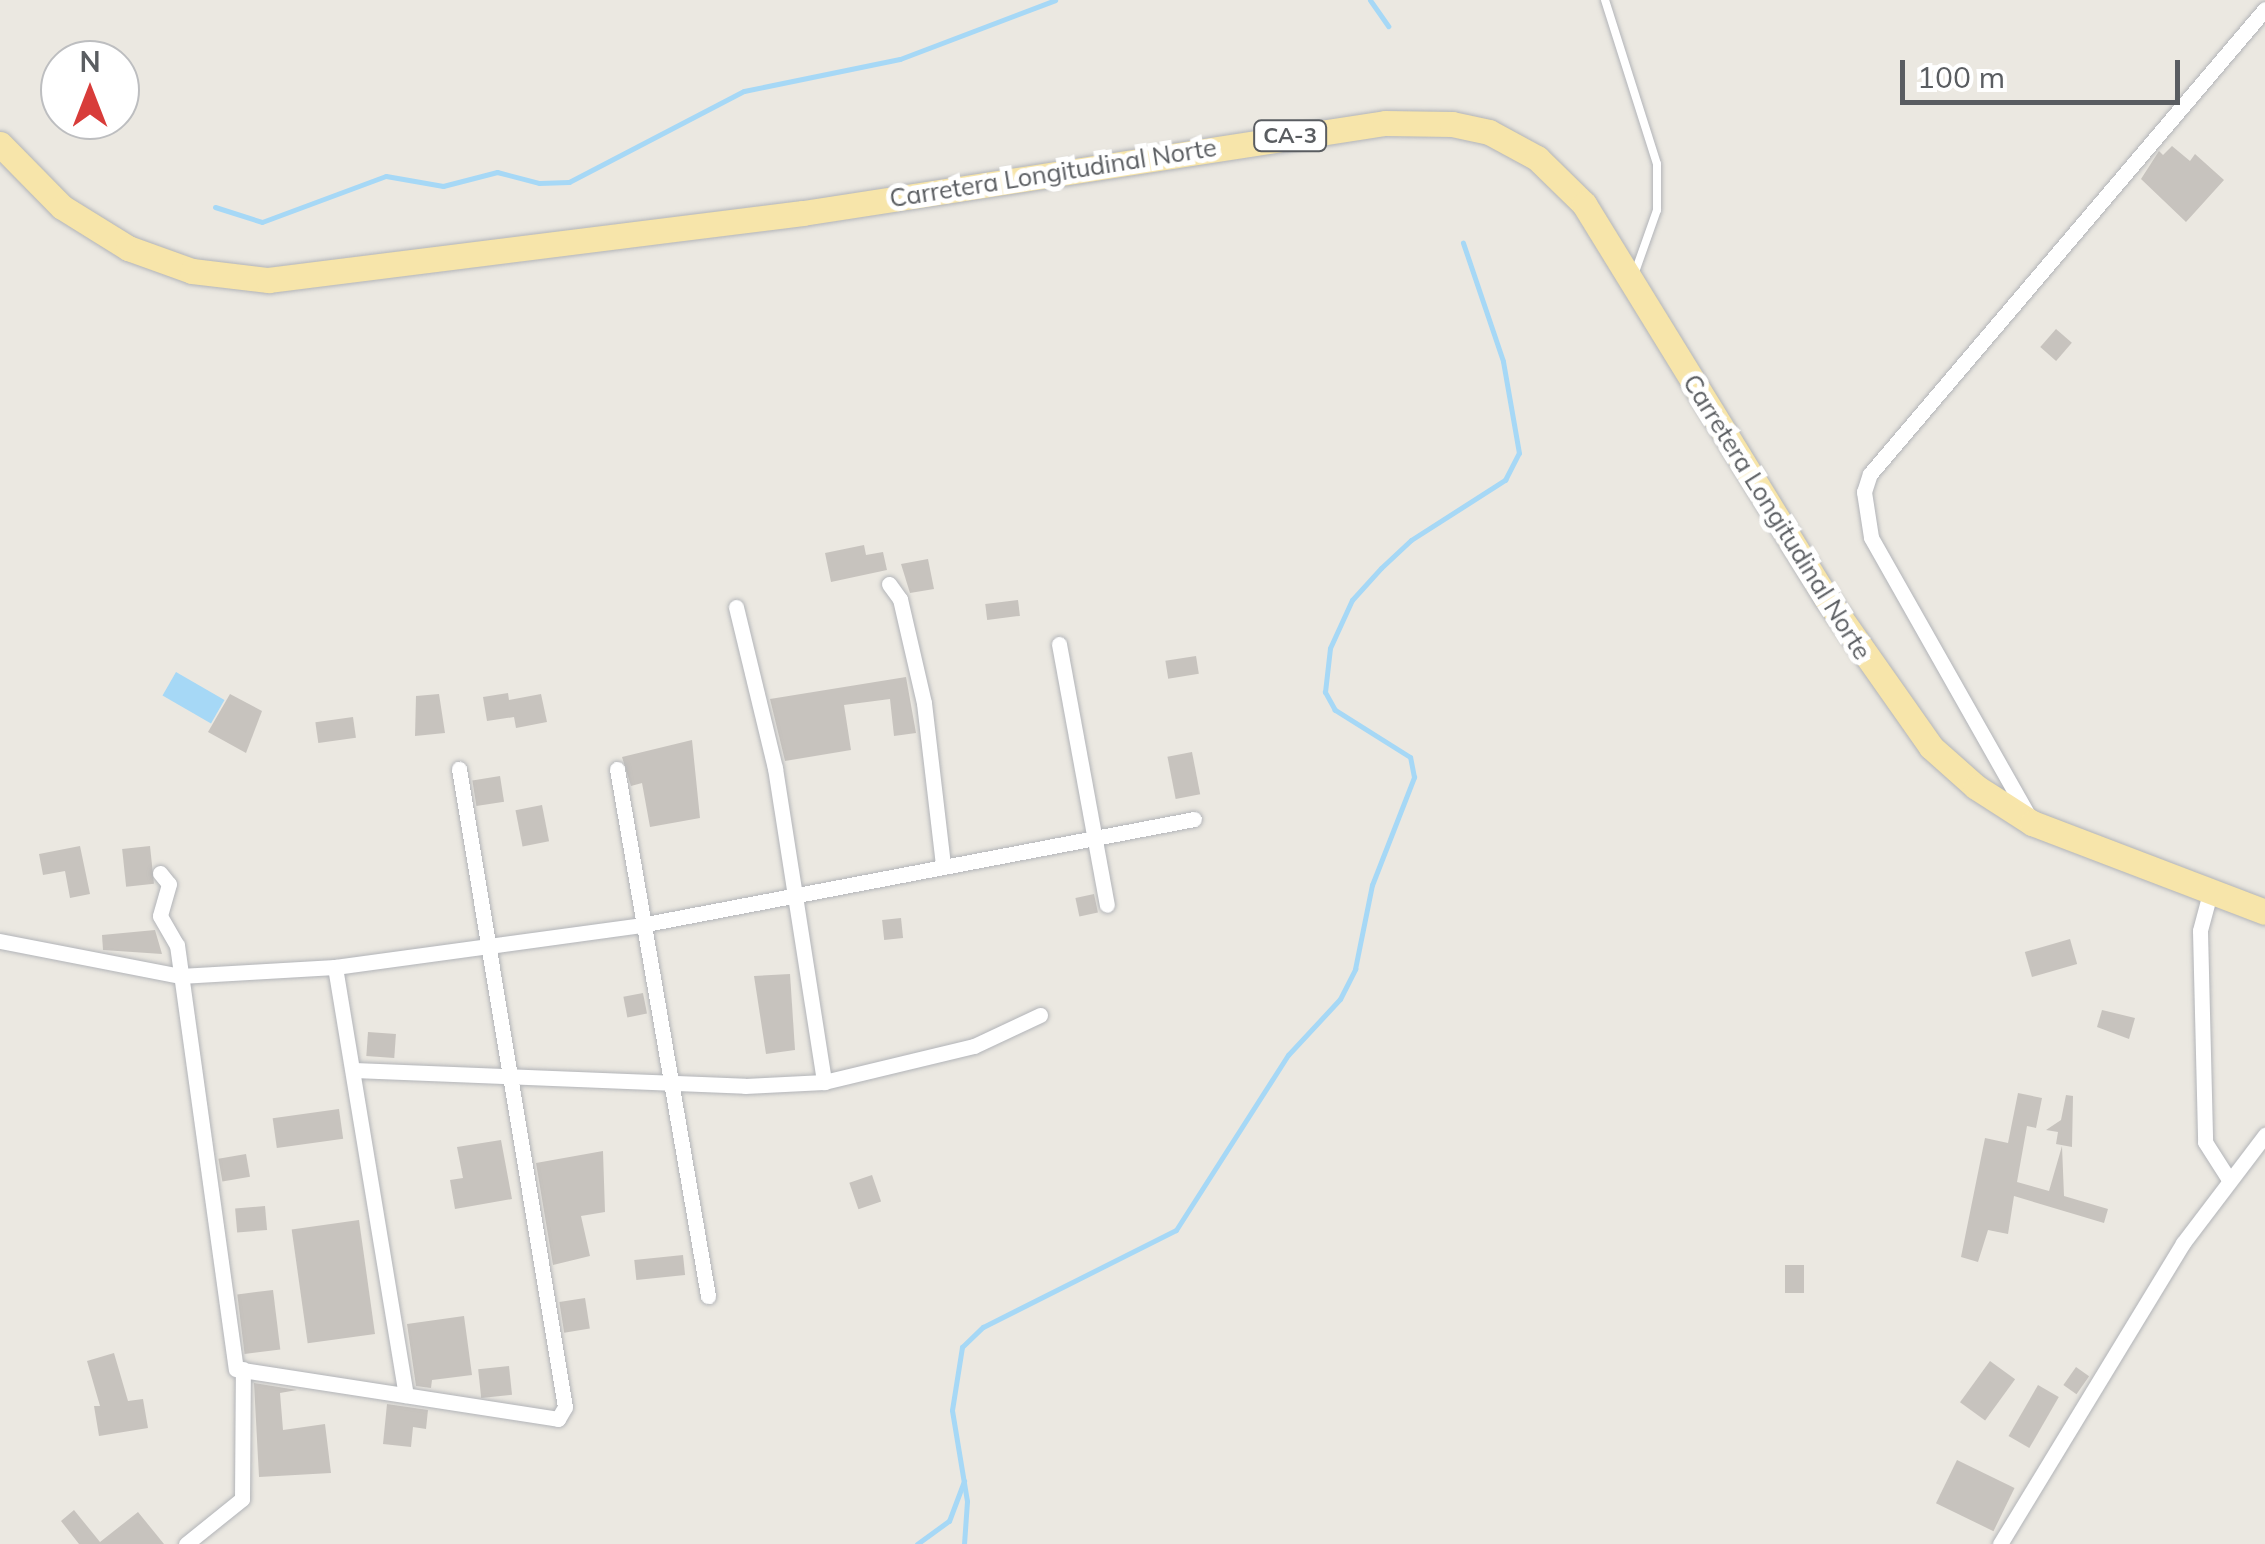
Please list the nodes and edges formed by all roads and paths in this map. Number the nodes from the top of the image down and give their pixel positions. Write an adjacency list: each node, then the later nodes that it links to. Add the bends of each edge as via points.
1 (1605, 0): 4 (lane, via 1657,164 1657,210)
2 (2265, 9): 11 (street, via 1870,474 1864,492 1870,537)
3 (0, 144): 4 (main road, Carretera Longitudinal Norte / CA-3, via 62,207 128,248 216,276 280,280 784,216 1322,131 1435,122 1488,132 1537,158 1584,204)
4 (1632, 281): 11 (main road, Carretera Longitudinal Norte / CA-3, via 1904,712 1952,766)
5 (889, 584): 13 (street, via 900,599 924,704)
6 (736, 607): 16 (street, via 776,768)
7 (1059, 644): 12 (street)
8 (458, 769): 21 (street)
9 (617, 769): 19 (street)
10 (1194, 819): 12 (street)
11 (2032, 823): 15 (main road, Carretera Longitudinal Norte / CA-3)
12 (1093, 837): 13 (street); 17 (street)
13 (943, 864): 16 (street)
14 (160, 873): 23 (street, via 169,884 160,916 176,945)
15 (2210, 893): 18 (main road, Carretera Longitudinal Norte / CA-3); 30 (street, via 2200,931 2205,1142)
16 (792, 897): 19 (street); 27 (street)
17 (1108, 905)
18 (2265, 912)
19 (641, 926): 21 (street); 28 (street)
20 (0, 942): 23 (street)
21 (492, 949): 22 (street); 26 (street)
22 (335, 967): 23 (street); 25 (street)
23 (180, 976): 32 (street, via 236,1369)
24 (1040, 1015): 27 (street, via 974,1046)
25 (354, 1070): 26 (street); 33 (street)
26 (512, 1078): 28 (street); 33 (street, via 565,1411 558,1419)
27 (824, 1082): 28 (street)
28 (669, 1084): 31 (street)
29 (2265, 1135): 30 (street)
30 (2228, 1178): 35 (street)
31 (708, 1296)
32 (243, 1369): 33 (street); 34 (street, via 242,1499)
33 (406, 1395)
34 (186, 1544)
35 (2000, 1544)

